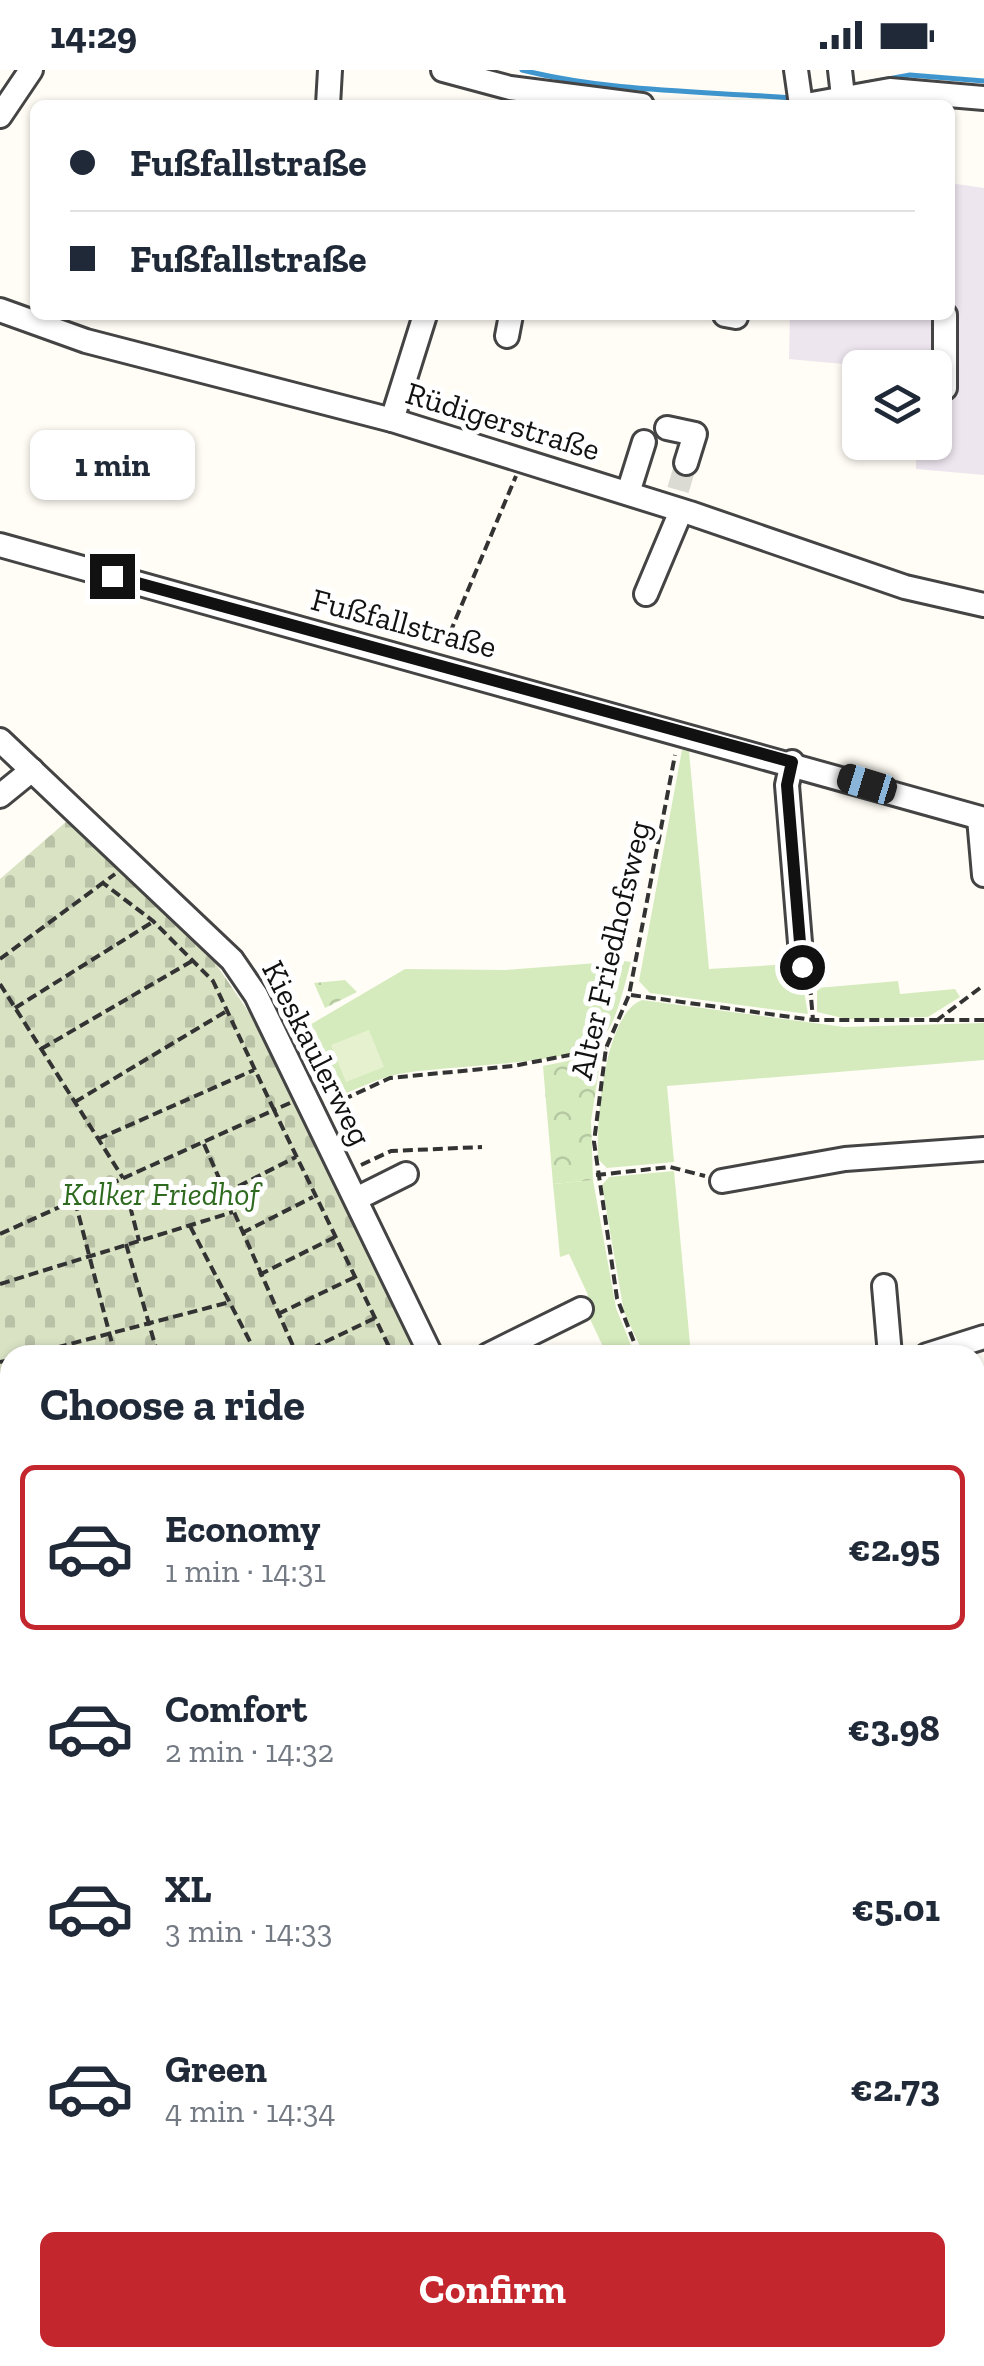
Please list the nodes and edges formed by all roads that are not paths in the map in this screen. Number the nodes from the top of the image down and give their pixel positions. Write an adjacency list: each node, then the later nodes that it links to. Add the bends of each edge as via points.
1 (30, 70): 14 (street)
2 (330, 70): 9 (street)
3 (443, 70): 6 (street)
4 (796, 70): 11 (street)
5 (840, 70): 12 (street)
6 (522, 87): 10 (street)
7 (984, 98): 8 (street)
8 (935, 99): 13 (street, via 890,90)
9 (328, 100)
10 (609, 100)
11 (802, 100)
12 (842, 100)
13 (846, 100)
14 (0, 116)
15 (0, 310): 19 (street, Rüdigerstraße, via 86,341)
16 (423, 320): 19 (street)
17 (944, 320): 18 (street)
18 (944, 350)
19 (392, 420): 23 (street, Rüdigerstraße)
20 (667, 428): 22 (street, via 695,434)
21 (644, 442): 23 (street)
22 (686, 463)
23 (628, 494): 24 (street, Rüdigerstraße)
24 (677, 503): 26 (street); 27 (street, Rüdigerstraße, via 905,588)
25 (0, 545): 29 (street, Fußfallstraße)
26 (646, 594)
27 (984, 605)
28 (0, 740): 30 (street, Kieskaulerweg)
29 (792, 762): 33 (street, Fußfallstraße); 35 (street, via 787,785)
30 (28, 766): 31 (street); 32 (street); 39 (street, Kieskaulerweg, via 232,960 256,995)
31 (0, 785)
32 (0, 796)
33 (982, 818): 34 (street, Fußfallstraße)
34 (984, 875)
35 (802, 967)
36 (984, 1148): 38 (street, via 845,1159)
37 (406, 1174): 39 (street)
38 (722, 1181)
39 (356, 1199): 43 (street, Kieskaulerweg)
40 (884, 1286): 45 (street)
41 (581, 1309): 44 (street)
42 (984, 1337): 46 (street)
43 (426, 1345)
44 (508, 1345)
45 (889, 1345)
46 (959, 1345)

